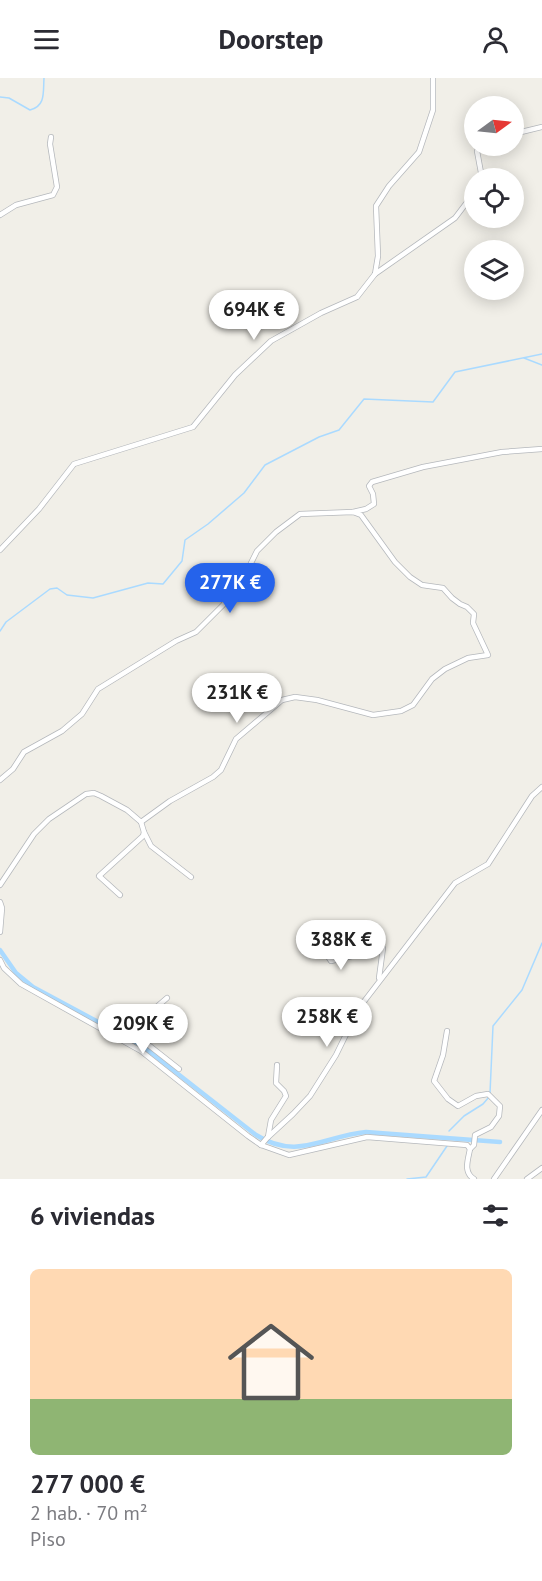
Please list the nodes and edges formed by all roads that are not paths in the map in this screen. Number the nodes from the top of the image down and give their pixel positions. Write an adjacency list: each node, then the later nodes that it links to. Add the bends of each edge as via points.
1 (433, 78): 7 (street, via 433,110 419,152 376,206)
2 (542, 127): 3 (street)
3 (524, 131)
4 (51, 137): 6 (street, via 57,187 53,195 16,205)
5 (464, 206): 7 (street, via 455,218)
6 (0, 215)
7 (375, 274): 10 (street, via 357,297 271,341 235,375 193,427 74,464)
8 (542, 449): 9 (street, via 502,452 423,467 372,482 369,486 374,504)
9 (353, 512): 11 (street, via 300,514 276,532 257,551 243,579 223,605 196,632 98,689 82,714 62,731 24,752 13,770); 13 (street, via 363,516 410,577 422,585 443,588 474,614 473,623 488,655 468,658 445,669 432,679 413,705 401,711 373,716 317,700 282,700 236,739 221,770 213,777)
10 (0, 550)
11 (0, 780)
12 (542, 787): 22 (street, via 532,796 488,864 455,883)
13 (141, 822): 14 (street); 16 (street, via 101,795 86,794 34,834)
14 (144, 832): 15 (street, via 151,846); 17 (street, via 99,876)
15 (191, 876)
16 (0, 885)
17 (120, 895)
18 (0, 902): 20 (street)
19 (308, 926): 22 (street, via 331,961 352,956 366,940 383,948)
20 (0, 932)
21 (0, 960): 26 (street, via 21,984)
22 (379, 981): 30 (street, via 359,1008 310,1096)
23 (166, 999): 24 (street, via 131,1029)
24 (116, 1026): 26 (street); 28 (street, via 146,1042)
25 (447, 1031): 32 (street, via 435,1083 458,1106 488,1094 501,1112 493,1125 475,1135)
26 (111, 1035): 31 (street, via 141,1051)
27 (277, 1065): 30 (street, via 275,1081 286,1096 271,1120)
28 (179, 1069)
29 (542, 1110): 35 (street)
30 (267, 1137): 31 (street)
31 (261, 1145): 32 (street, via 289,1155 367,1137)
32 (472, 1147): 34 (street, via 467,1170)
33 (542, 1168): 36 (street)
34 (474, 1179)
35 (494, 1179)
36 (527, 1179)

